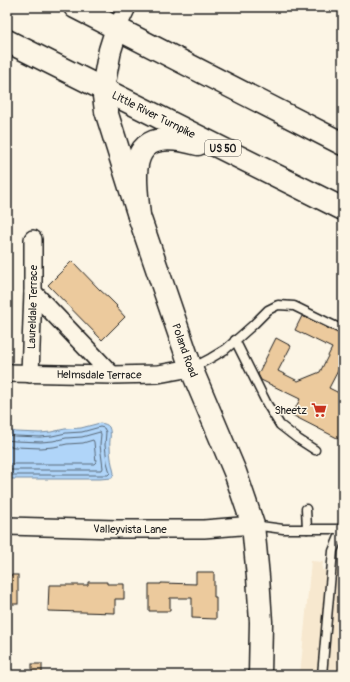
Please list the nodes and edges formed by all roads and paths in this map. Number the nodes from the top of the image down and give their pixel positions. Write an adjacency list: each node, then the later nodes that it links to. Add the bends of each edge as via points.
1 (75, 7): 3 (main road)
2 (127, 7): 3 (street)
3 (117, 28): 5 (main road, Poland Road); 6 (main road)
4 (7, 41): 5 (main road, Little River Turnpike / US 50)
5 (103, 88): 7 (main road, Little River Turnpike / US 50); 9 (main road, Poland Road, via 106,111)
6 (343, 144)
7 (244, 159): 8 (main road, Little River Turnpike / US 50); 9 (main road, via 181,139 161,139 153,142 142,151 136,166)
8 (343, 209)
9 (139, 216): 14 (main road, Poland Road)
10 (33, 239): 11 (street, Laureldale Terrace)
11 (33, 292): 16 (street, Laureldale Terrace); 17 (street)
12 (343, 330): 13 (lane, via 294,306 278,305 268,310)
13 (235, 340): 14 (lane, via 226,349); 18 (lane, via 280,425)
14 (191, 368): 17 (street, Helmsdale Terrace, via 158,374); 20 (main road, Poland Road, via 235,472)
15 (7, 373): 16 (street, Helmsdale Terrace)
16 (30, 374): 17 (street, Helmsdale Terrace)
17 (112, 375)
18 (315, 450)
19 (306, 509): 23 (lane)
20 (253, 525): 21 (street, Valleyvista Lane, via 204,529); 23 (lane); 24 (main road, Poland Road, via 261,622)
21 (7, 526)
22 (343, 528): 23 (lane); 25 (lane, via 333,551)
23 (307, 529)
24 (260, 675)
25 (322, 675)

